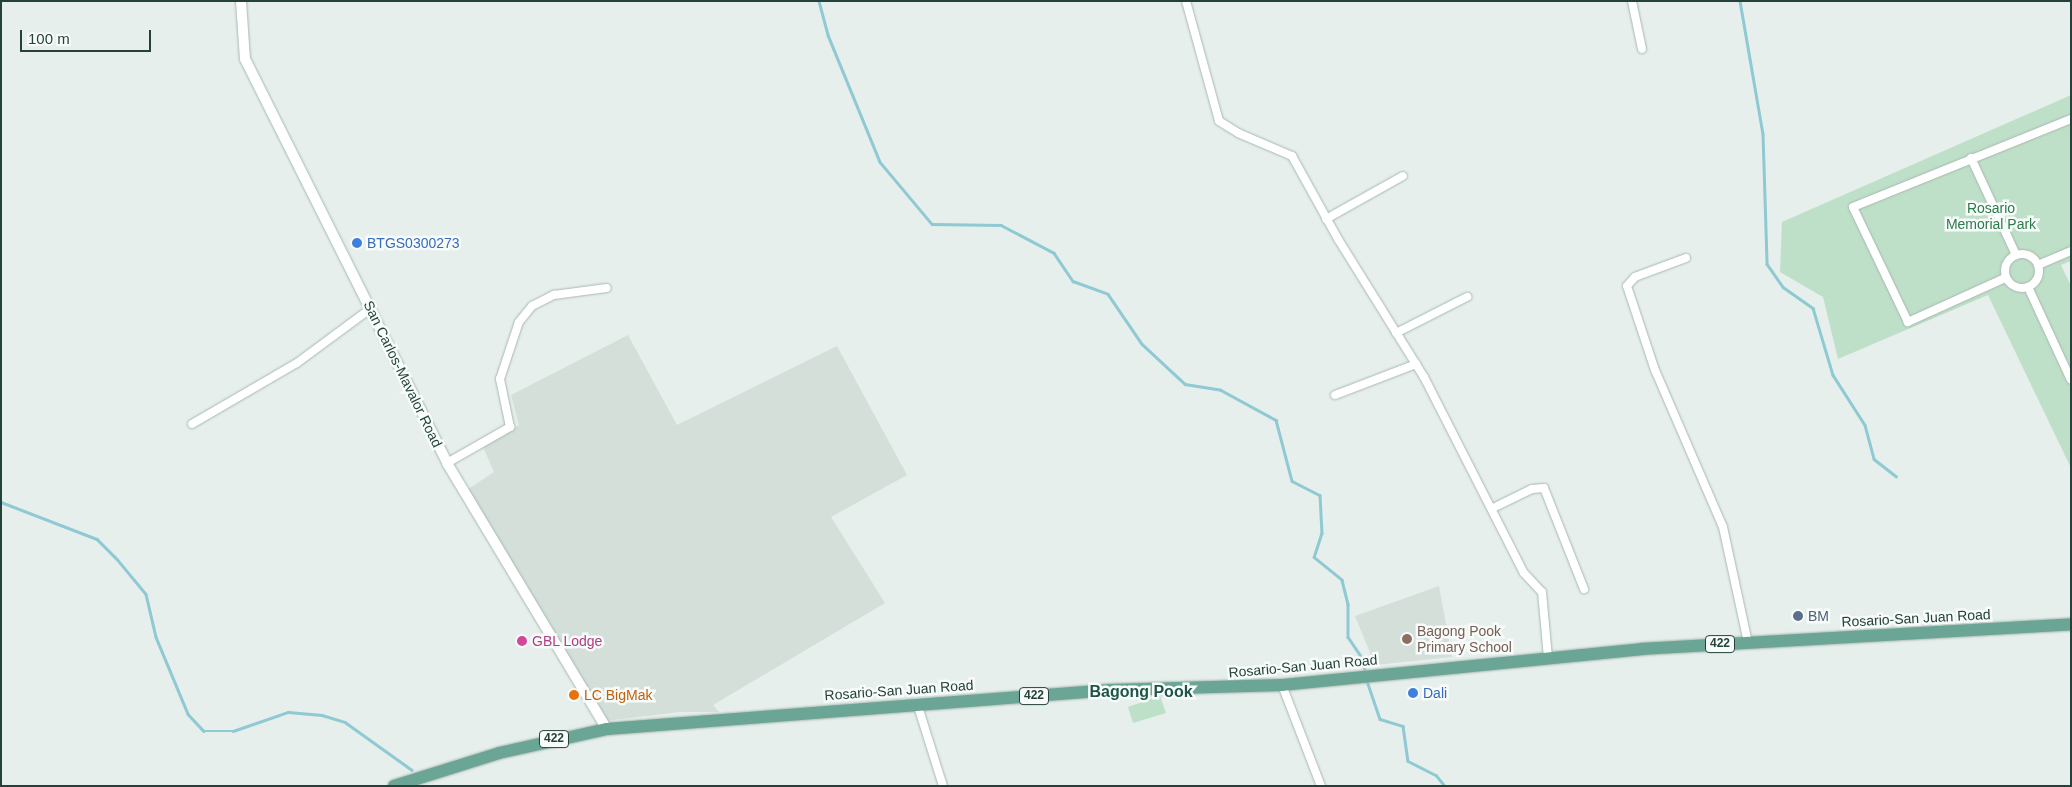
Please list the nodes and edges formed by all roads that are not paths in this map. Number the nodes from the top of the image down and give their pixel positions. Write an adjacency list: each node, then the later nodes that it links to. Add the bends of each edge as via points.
1 (241, 1): 17 (street, San Carlos-Mavalor Road, via 245,59)
2 (1186, 1): 8 (street, via 1219,121 1238,133 1292,156)
3 (1632, 1): 4 (street)
4 (1642, 49)
5 (2071, 119): 6 (street)
6 (1971, 158): 10 (street); 13 (street, via 1853,208 1908,322)
7 (1403, 176): 8 (street)
8 (1326, 219): 18 (street)
9 (2071, 251): 12 (street)
10 (2016, 255): 12 (street, via 2031,256); 13 (street, via 2005,267)
11 (1686, 258): 27 (street, via 1634,277 1627,286 1655,370 1723,527)
12 (2038, 265): 14 (street, via 2038,275)
13 (2006, 278): 14 (street, via 2015,287)
14 (2028, 287): 20 (street)
15 (607, 288): 23 (street, via 554,295 532,306 519,322 500,379 510,427)
16 (1467, 298): 18 (street)
17 (370, 309): 22 (street, via 297,363); 23 (street, San Carlos-Mavalor Road)
18 (1396, 333): 19 (street)
19 (1416, 364): 21 (street); 24 (street)
20 (2071, 380)
21 (1335, 395)
22 (192, 424)
23 (447, 463): 31 (street, San Carlos-Mavalor Road)
24 (1493, 508): 25 (street, via 1532,489 1544,488); 28 (street, via 1524,573 1542,592)
25 (1584, 589)
26 (2071, 624): 27 (main road, Rosario-San Juan Road / 422)
27 (1748, 643): 28 (main road, Rosario-San Juan Road / 422)
28 (1548, 658): 29 (main road, Rosario-San Juan Road / 422)
29 (1282, 685): 30 (main road, Rosario-San Juan Road / 422, via 1110,690); 34 (street)
30 (916, 703): 31 (main road, Rosario-San Juan Road / 422); 33 (street)
31 (607, 729): 32 (main road, Rosario-San Juan Road / 422, via 499,753)
32 (394, 786)
33 (943, 786)
34 (1321, 786)

